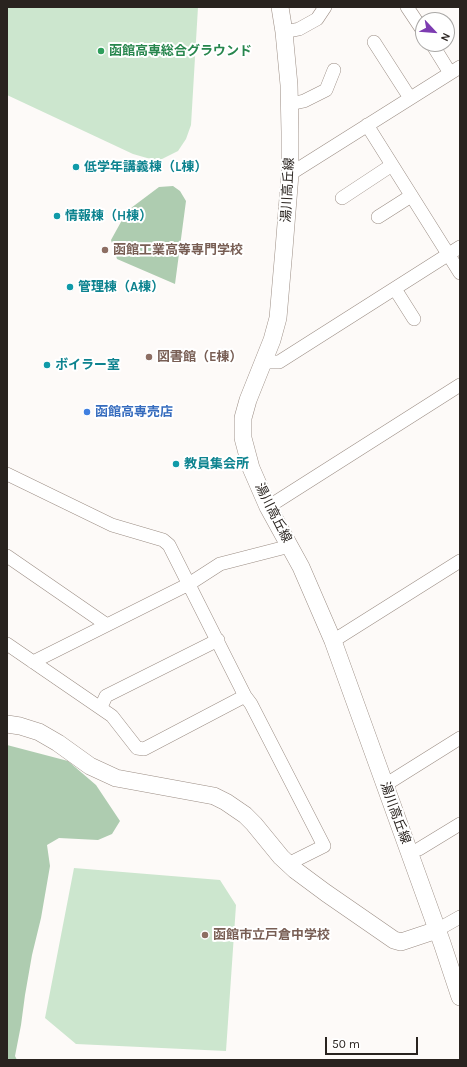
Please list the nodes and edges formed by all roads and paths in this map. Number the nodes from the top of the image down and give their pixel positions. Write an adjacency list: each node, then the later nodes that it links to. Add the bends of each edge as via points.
1 (280, 7): 5 (street, 湯川高丘線)
2 (325, 7): 5 (street, via 317,19 299,29)
3 (407, 7): 4 (street)
4 (415, 18)
5 (284, 32): 11 (street, 湯川高丘線)
6 (374, 42): 10 (street)
7 (439, 52): 9 (street)
8 (334, 70): 11 (street, via 326,90 304,101)
9 (455, 70): 10 (street)
10 (410, 98): 12 (street)
11 (290, 104): 14 (street, 湯川高丘線)
12 (367, 125): 13 (street); 14 (street)
13 (392, 165): 15 (street); 16 (street)
14 (290, 174): 23 (street, 湯川高丘線, via 278,318)
15 (411, 196): 17 (street); 19 (street)
16 (342, 198)
17 (378, 217)
18 (460, 247): 19 (street)
19 (448, 254): 20 (street); 21 (street)
20 (460, 273)
21 (394, 289): 22 (street); 23 (street, via 279,362)
22 (414, 319)
23 (262, 362): 26 (street, 湯川高丘線, via 243,418 244,438 251,468)
24 (460, 385): 26 (street)
25 (7, 474): 30 (street, via 112,525 163,540 169,545)
26 (268, 507): 27 (street, 湯川高丘線)
27 (290, 546): 30 (street, via 220,564); 33 (street, 湯川高丘線)
28 (7, 556): 31 (street)
29 (460, 561): 33 (street)
30 (190, 584): 31 (street); 32 (street)
31 (107, 625): 35 (street)
32 (218, 640): 36 (street); 37 (street, via 106,696)
33 (333, 640): 40 (street, 湯川高丘線)
34 (7, 644): 35 (street)
35 (33, 662): 37 (street)
36 (245, 696): 37 (street, via 144,749 136,748 112,716); 43 (street, via 324,846)
37 (101, 707)
38 (7, 724): 43 (street, via 39,732 90,766 116,778 214,796 245,815)
39 (460, 738): 40 (street)
40 (385, 785): 45 (street, 湯川高丘線)
41 (460, 824): 42 (street)
42 (420, 849)
43 (288, 864): 45 (street, via 394,940 400,942)
44 (460, 917): 45 (street)
45 (437, 930): 46 (street, 湯川高丘線)
46 (460, 997)

